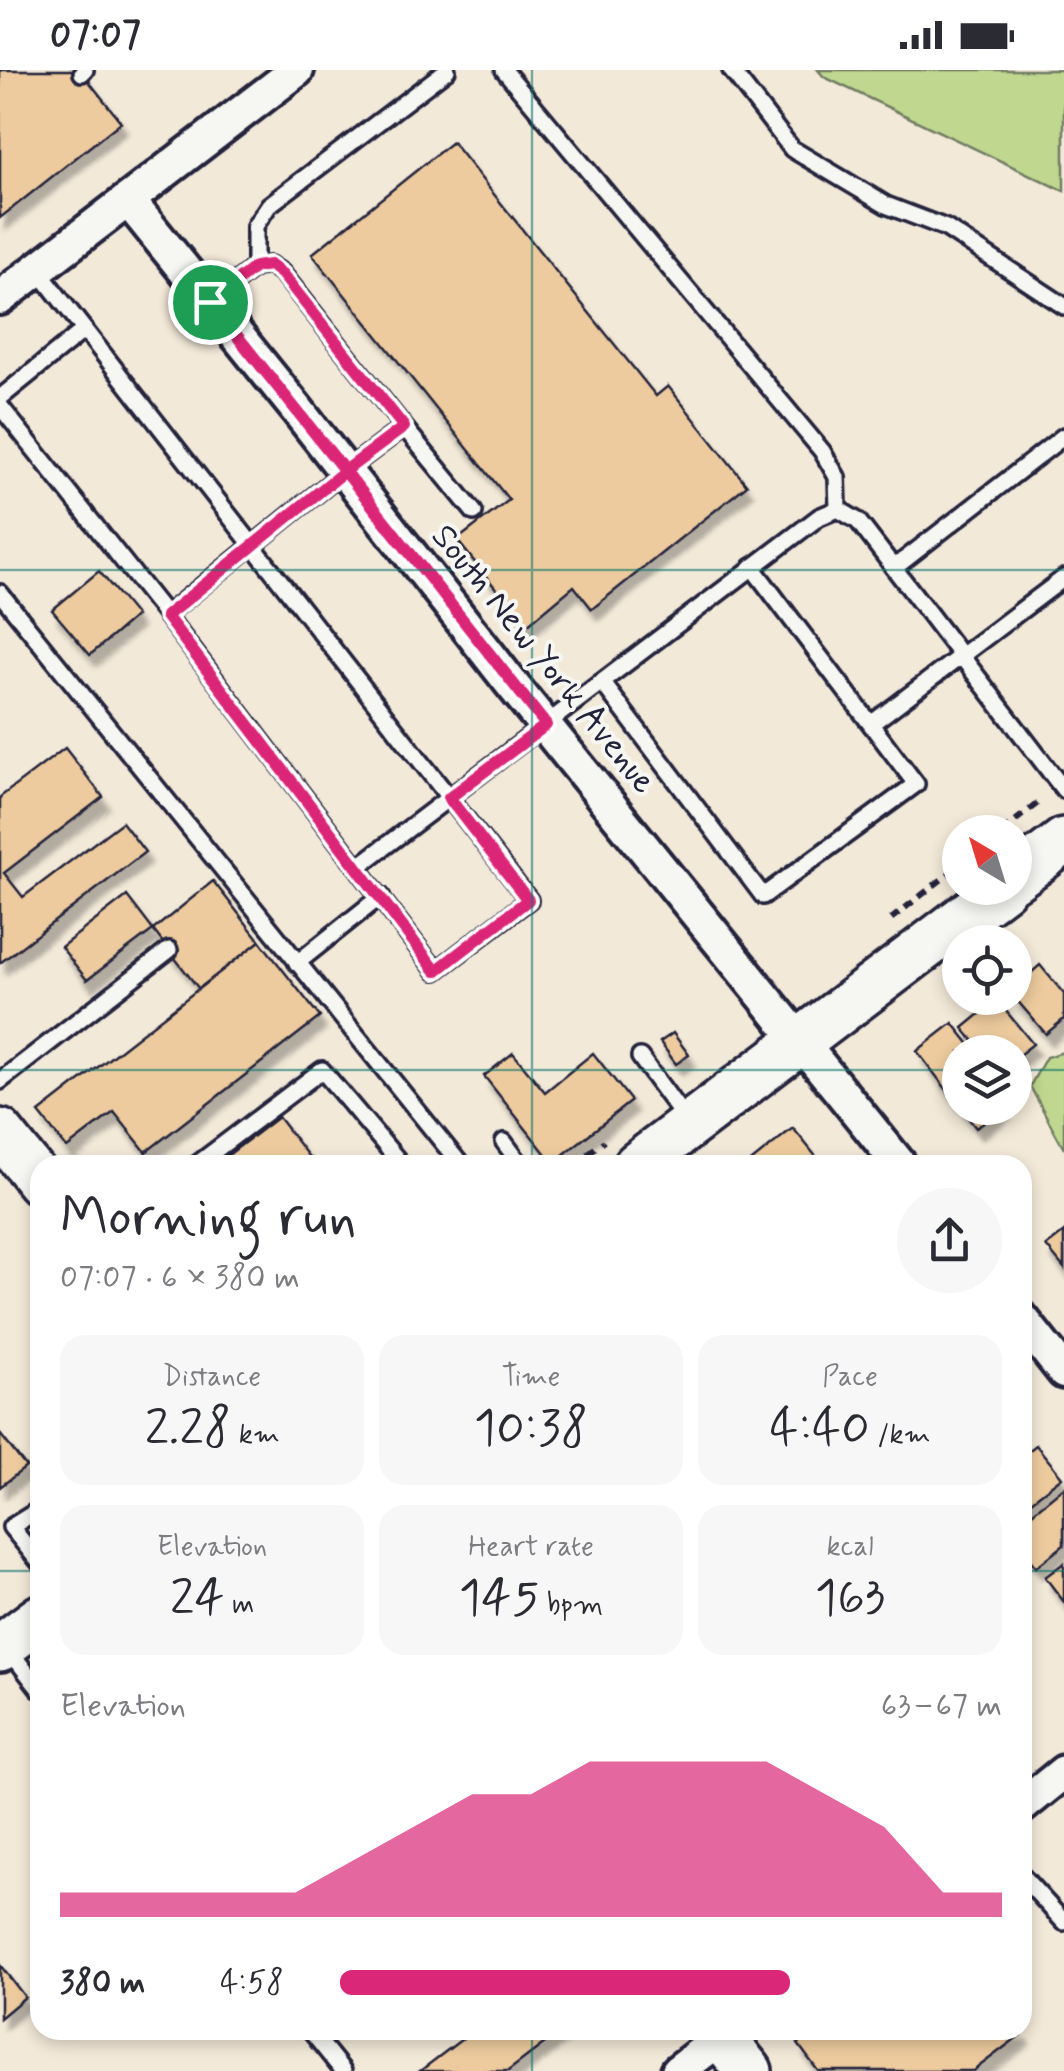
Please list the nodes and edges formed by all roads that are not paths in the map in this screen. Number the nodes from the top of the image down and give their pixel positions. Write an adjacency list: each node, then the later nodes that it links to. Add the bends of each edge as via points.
1 (298, 70): 5 (street)
2 (447, 70): 6 (lane, via 268,205 255,226)
3 (504, 70): 17 (lane, via 822,451 837,477)
4 (731, 70): 10 (lane, via 792,148 886,205 946,228)
5 (128, 200): 7 (street); 9 (street, South New York Avenue)
6 (255, 267): 9 (lane); 14 (lane, via 270,265 282,274)
7 (38, 269): 8 (street); 11 (lane)
8 (0, 298)
9 (210, 302): 16 (street, South New York Avenue)
10 (1064, 306)
11 (84, 330): 12 (lane); 19 (lane)
12 (0, 398)
13 (0, 406): 24 (lane)
14 (404, 427): 16 (lane); 18 (lane)
15 (1064, 436): 21 (lane)
16 (345, 471): 19 (lane); 28 (street, South New York Avenue)
17 (838, 508): 20 (lane); 21 (lane, via 858,521)
18 (474, 512)
19 (252, 546): 24 (lane); 30 (lane)
20 (752, 567): 26 (lane); 27 (lane)
21 (894, 568): 25 (lane)
22 (1064, 578): 25 (lane)
23 (0, 594): 37 (lane)
24 (166, 616): 32 (lane)
25 (962, 657): 27 (lane); 29 (lane)
26 (602, 682): 27 (lane, via 762,896 916,784); 28 (lane)
27 (872, 724)
28 (546, 725): 30 (lane); 38 (street, South New York Avenue)
29 (1062, 788)
30 (449, 798): 32 (lane); 34 (lane, via 528,900 436,971)
31 (1062, 848): 33 (main road)
32 (358, 866): 34 (lane)
33 (1032, 867)
34 (381, 896): 37 (lane)
35 (981, 905): 38 (main road)
36 (168, 950): 40 (lane)
37 (298, 962): 46 (lane)
38 (801, 1041): 41 (main road); 49 (street, South New York Avenue)
39 (640, 1058): 41 (lane)
40 (0, 1081)
41 (690, 1125): 48 (main road)
42 (0, 1132): 50 (main road)
43 (504, 1142): 47 (lane)
44 (209, 1155): 45 (lane, via 322,1070)
45 (394, 1155)
46 (452, 1155)
47 (514, 1155)
48 (650, 1155)
49 (892, 1155)
50 (30, 1170)
51 (1032, 1332): 52 (street)
52 (1064, 1372)
53 (30, 1515): 54 (lane, via 11,1527)
54 (30, 1551)
55 (30, 1625): 56 (main road)
56 (2, 1644): 57 (lane)
57 (30, 1678)
58 (1064, 1772): 59 (street)
59 (1032, 1798)
60 (1032, 1887): 61 (lane)
61 (1064, 1922)
62 (318, 2040): 64 (lane)
63 (729, 2042): 65 (street)
64 (343, 2071)
65 (678, 2071)

